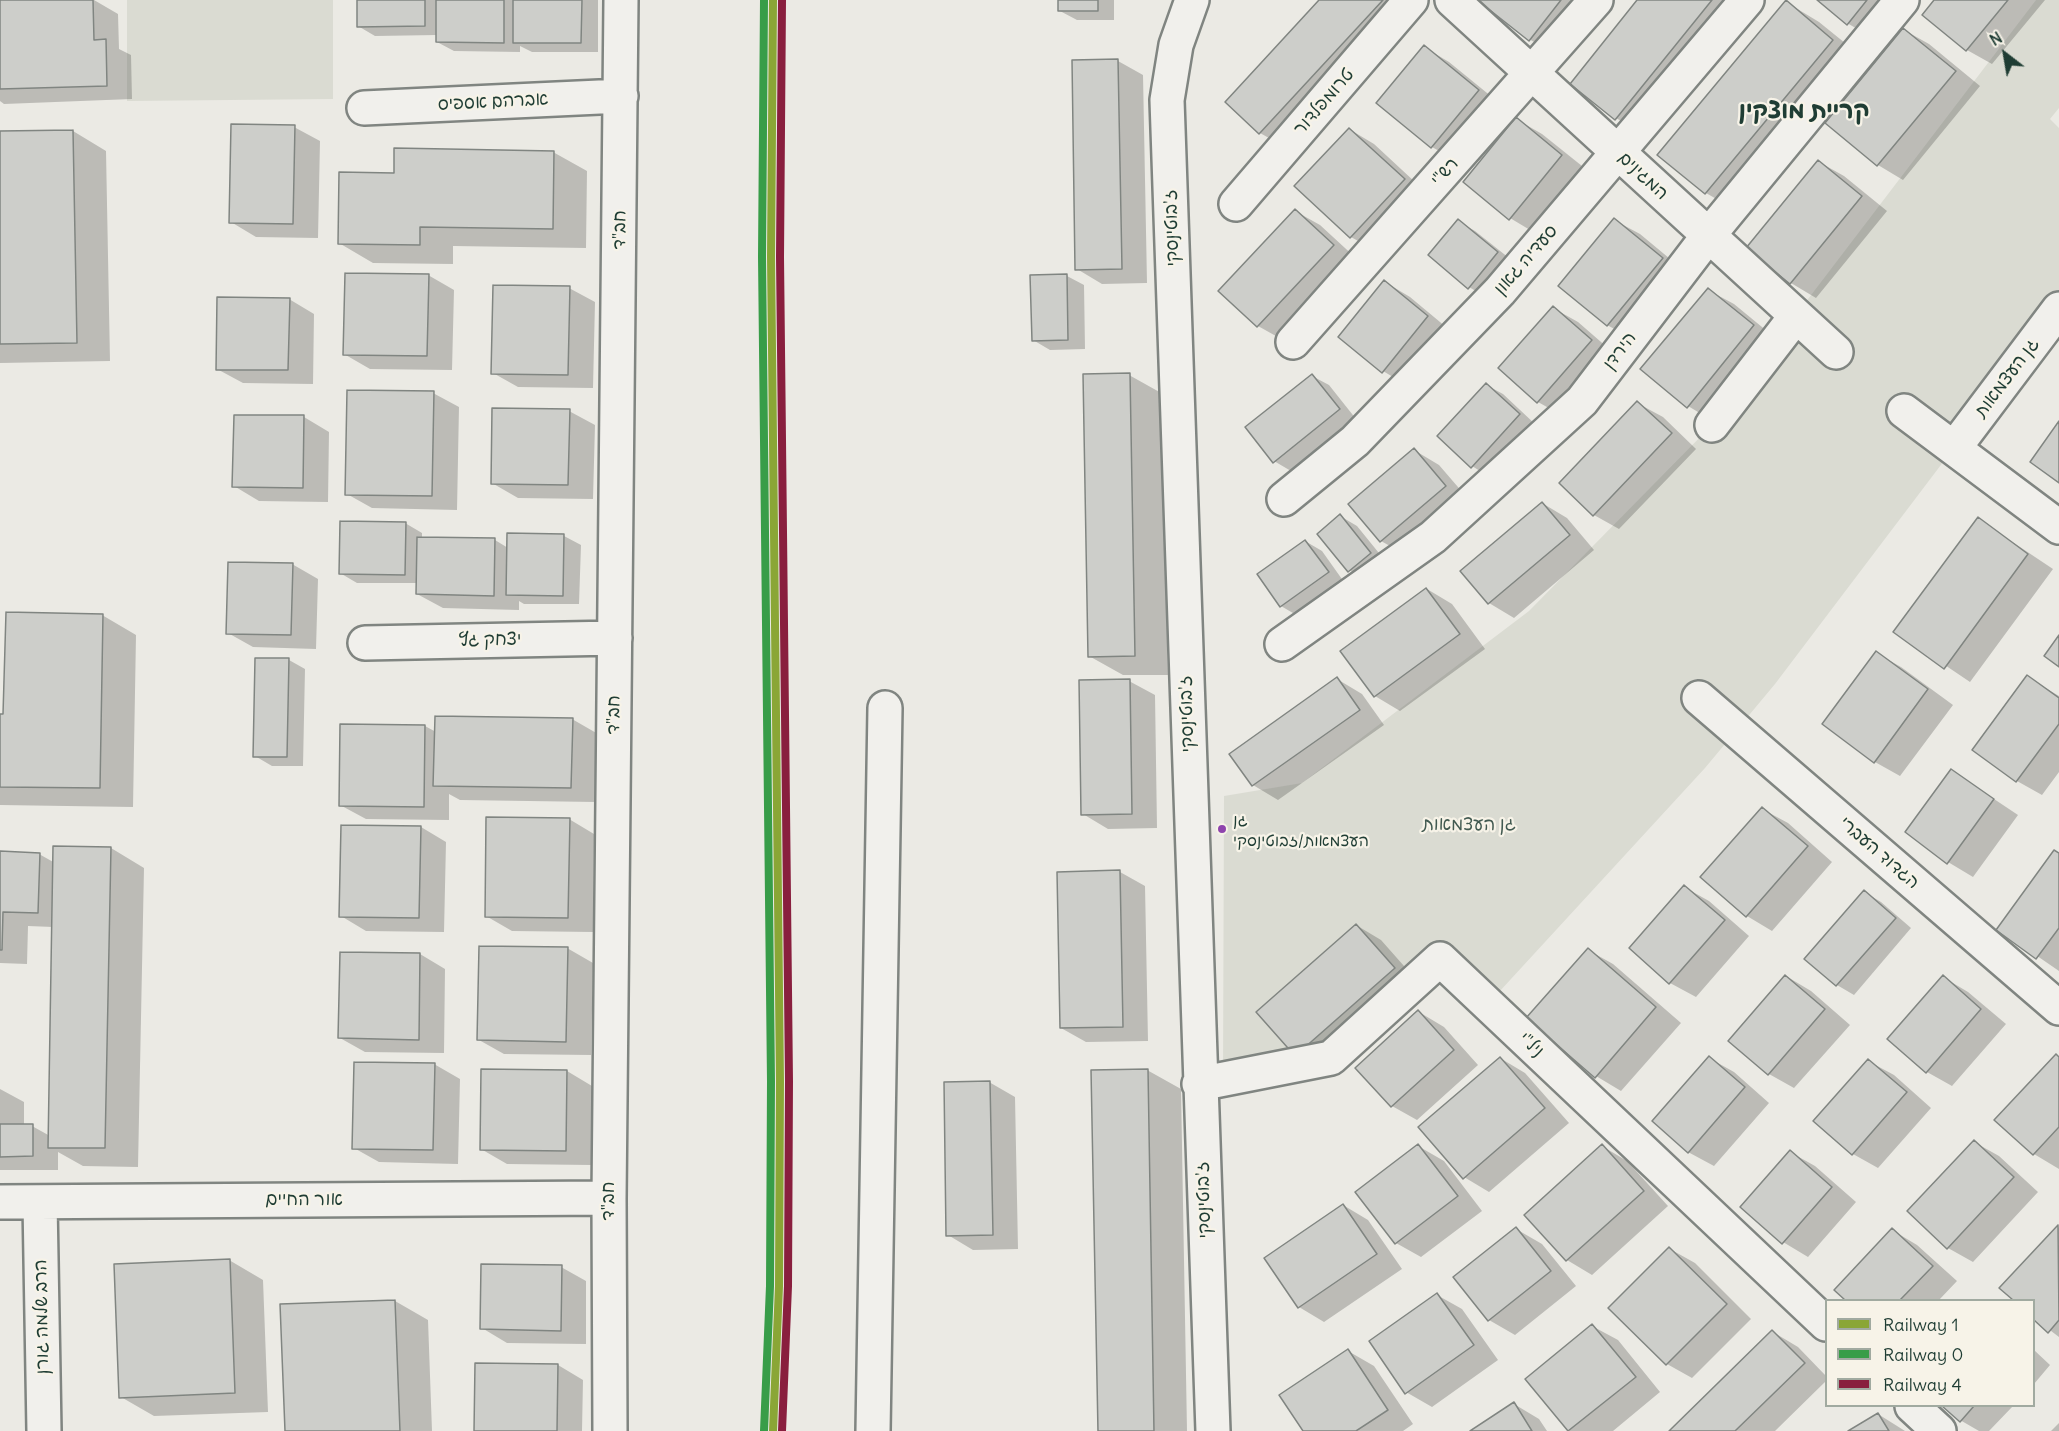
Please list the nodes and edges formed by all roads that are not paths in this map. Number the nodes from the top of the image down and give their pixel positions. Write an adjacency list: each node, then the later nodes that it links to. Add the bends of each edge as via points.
1 (621, 0): 9 (street, חב"ד)
2 (1192, 0): 29 (street, ז'בוטינסקי, via 1176,45 1167,100)
3 (1411, 0): 12 (street, טרומפלדור)
4 (1452, 0): 8 (street, המגינים)
5 (1596, 0): 8 (street, רש"י)
6 (1747, 0): 11 (street, סעדיה גאון)
7 (1902, 0): 13 (street, הירדן)
8 (1532, 75): 11 (street, המגינים); 16 (street, רש"י)
9 (621, 96): 10 (street, אברהם אספיס); 23 (street, חב"ד)
10 (364, 108)
11 (1617, 153): 13 (street, המגינים); 21 (street, סעדיה גאון, via 1492,300 1355,441)
12 (1236, 204)
13 (1708, 236): 15 (street, המגינים); 25 (street, הירדן, via 1582,401 1433,537)
14 (2059, 309): 20 (street, גן העצמאות)
15 (1796, 316): 17 (street, המגינים); 19 (street)
16 (1293, 342)
17 (1836, 352)
18 (1905, 411): 20 (street)
19 (1712, 425)
20 (1954, 447): 22 (street)
21 (1284, 499)
22 (2059, 527)
23 (615, 638): 24 (street, יצחק גץ); 30 (street, חב"ד)
24 (365, 643)
25 (1282, 644)
26 (1699, 698): 28 (street, הגדוד העברי)
27 (885, 708): 37 (street)
28 (2059, 1008)
29 (1199, 1084): 33 (street, ניל"י, via 1331,1058 1440,958); 38 (street, ז'בוטינסקי)
30 (609, 1198): 32 (street, אור החיים); 36 (street, חב"ד)
31 (0, 1202): 32 (street, אור החיים)
32 (40, 1202): 35 (street, הרב שלמה גורן)
33 (1825, 1322)
34 (1913, 1407): 39 (street)
35 (44, 1431)
36 (610, 1431)
37 (873, 1431)
38 (1213, 1431)
39 (1939, 1431)

